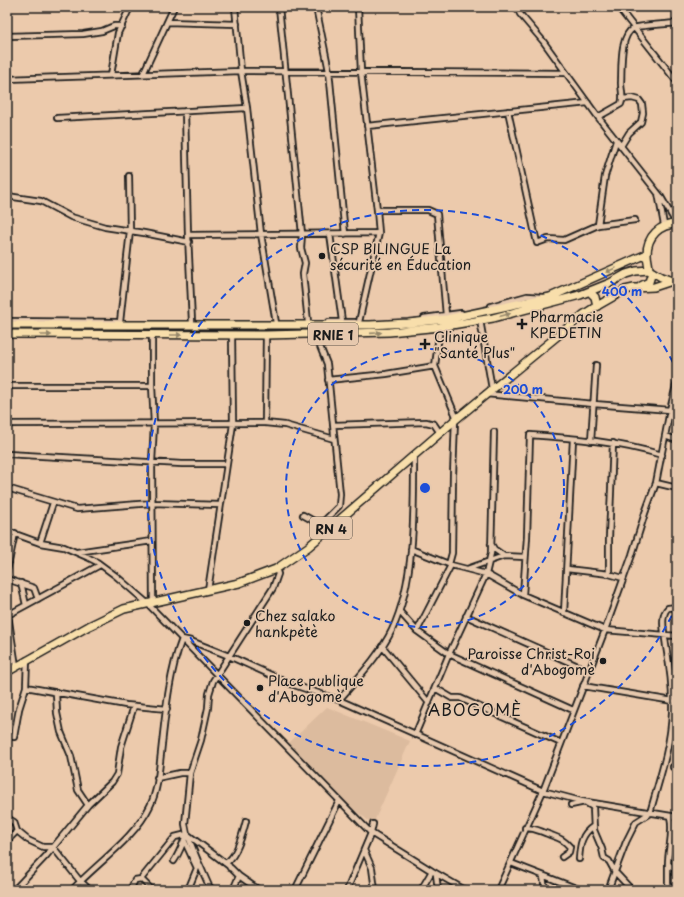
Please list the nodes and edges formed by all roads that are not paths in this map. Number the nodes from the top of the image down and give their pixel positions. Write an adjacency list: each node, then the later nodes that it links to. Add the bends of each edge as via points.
1 (130, 7): 13 (street)
2 (174, 7): 10 (street)
3 (235, 7): 12 (street)
4 (279, 7): 17 (street)
5 (316, 7): 18 (street)
6 (358, 7): 19 (street)
7 (530, 7): 9 (street)
8 (618, 7): 14 (street)
9 (517, 8): 20 (street)
10 (167, 22): 12 (street); 21 (street)
11 (677, 23): 14 (street)
12 (237, 24): 16 (street)
13 (122, 26): 15 (street, via 84,34); 22 (street, via 118,33)
14 (634, 28): 24 (street); 25 (street, via 623,43)
15 (7, 36)
16 (241, 71): 17 (street); 21 (street); 27 (street)
17 (286, 71): 18 (street); 46 (street)
18 (329, 71): 19 (street); 48 (street)
19 (361, 72): 20 (street); 32 (street)
20 (566, 73): 26 (street)
21 (143, 74): 22 (street)
22 (111, 75): 23 (street)
23 (7, 79)
24 (677, 82)
25 (623, 99): 30 (street, via 621,104); 34 (street, via 639,100 643,113 642,122 629,133)
26 (588, 103): 29 (street); 30 (street)
27 (247, 108): 28 (street); 45 (street)
28 (186, 111): 31 (street); 49 (street)
29 (508, 111): 32 (street); 41 (street, via 537,243 548,239 564,240)
30 (598, 117): 33 (street)
31 (57, 118)
32 (367, 126): 38 (street)
33 (616, 140): 34 (street); 41 (street, via 605,176)
34 (620, 146): 36 (street)
35 (128, 176): 43 (street)
36 (658, 194): 40 (street); 42 (street)
37 (7, 196): 43 (street, via 41,201 71,217)
38 (377, 210): 44 (street); 58 (street, via 428,210 437,214)
39 (635, 220): 41 (street)
40 (676, 223): 42 (main road)
41 (598, 225)
42 (664, 225): 51 (main road, via 655,232 649,242)
43 (130, 232): 50 (street, via 144,232); 62 (street)
44 (379, 233): 48 (street); 65 (street)
45 (261, 234): 46 (street); 49 (street); 66 (street)
46 (302, 234): 47 (street); 64 (street)
47 (330, 234): 48 (street); 61 (street)
48 (345, 234)
49 (188, 235): 50 (street)
50 (188, 242): 63 (street)
51 (647, 254): 52 (main road); 56 (main road, RNIE 1, one-way to 56)
52 (651, 271): 53 (main road, via 661,277); 54 (main road, via 648,282); 55 (main road, RNIE 1, via 626,274)
53 (675, 280): 54 (main road, RN 4, via 654,287)
54 (638, 288): 57 (main road, RN 4, via 625,290)
55 (590, 292): 57 (main road); 59 (main road, RNIE 1, one-way to 55)
56 (550, 297): 58 (street, via 527,296); 67 (main road, RNIE 1, via 460,316 389,324)
57 (597, 306): 80 (main road, RN 4)
58 (446, 315): 65 (street)
59 (480, 320): 68 (main road, RNIE 1); 80 (street)
60 (7, 321): 62 (street)
61 (342, 321): 64 (street); 65 (street)
62 (120, 322): 63 (street)
63 (192, 322): 66 (street)
64 (308, 322): 66 (street)
65 (359, 322)
66 (276, 323)
67 (7, 325)
68 (440, 327): 70 (main road, RNIE 1, one-way to 68, via 370,333); 75 (street)
69 (7, 334): 71 (main road, RNIE 1, one-way to 71)
70 (315, 334): 73 (main road, RNIE 1); 76 (street, via 327,364)
71 (152, 335): 72 (main road, RNIE 1, one-way to 72); 79 (street)
72 (232, 335): 73 (main road, RNIE 1); 88 (street)
73 (266, 335): 85 (street)
74 (596, 365): 82 (street)
75 (435, 366): 76 (street); 84 (street)
76 (328, 380): 89 (street)
77 (677, 381): 83 (street)
78 (7, 386): 79 (street)
79 (152, 386): 87 (street)
80 (492, 389): 81 (main road, RN 4)
81 (486, 394): 82 (street); 84 (main road, RN 4)
82 (594, 404): 83 (street); 96 (street)
83 (670, 410): 92 (street)
84 (456, 420): 91 (main road, RN 4); 120 (street)
85 (265, 423): 88 (street); 93 (street)
86 (7, 424): 87 (street)
87 (154, 424): 88 (street); 101 (street)
88 (233, 424): 102 (street)
89 (333, 425): 91 (street, via 426,422 434,424); 93 (street)
90 (494, 432): 114 (street)
91 (440, 434): 100 (main road, RN 4)
92 (665, 436): 95 (street); 99 (street)
93 (334, 439): 109 (street, via 340,506 319,524)
94 (573, 439): 96 (street); 118 (street, via 530,435); 124 (street)
95 (677, 440)
96 (591, 441): 97 (street)
97 (613, 443): 99 (street); 127 (street)
98 (7, 454): 101 (street)
99 (662, 455): 103 (street)
100 (414, 457): 115 (street); 122 (main road, RN 4, via 308,547)
101 (152, 462): 102 (street); 107 (street)
102 (227, 464): 108 (street)
103 (656, 483): 105 (street); 128 (street)
104 (7, 488): 106 (street)
105 (677, 488)
106 (53, 503): 107 (street, via 77,509); 113 (street)
107 (152, 503): 108 (street); 112 (street)
108 (220, 505): 131 (street)
109 (303, 515)
110 (7, 531): 111 (street)
111 (15, 533): 113 (street); 125 (street)
112 (152, 541): 116 (street); 134 (street)
113 (40, 543): 116 (street, via 64,546)
114 (491, 544): 117 (street); 119 (street)
115 (411, 549): 120 (street); 137 (street, via 410,569)
116 (76, 552): 121 (street)
117 (504, 556): 118 (street); 119 (street)
118 (525, 557): 132 (street)
119 (489, 562): 123 (street); 126 (street)
120 (450, 564): 123 (street); 141 (street)
121 (100, 565): 133 (street); 134 (street)
122 (276, 569): 131 (main road, RN 4, via 250,580); 147 (street, via 278,574 273,588)
123 (466, 569): 126 (street)
124 (567, 569): 127 (street); 138 (street)
125 (7, 571)
126 (486, 574): 132 (street); 139 (street)
127 (609, 574): 128 (street)
128 (623, 578): 140 (street)
129 (7, 579): 130 (street)
130 (21, 583): 133 (street, via 34,588); 135 (street)
131 (208, 590): 134 (main road, RN 4)
132 (523, 596): 138 (street)
133 (38, 599): 135 (street)
134 (150, 603): 144 (street); 148 (main road, RN 4, via 110,615)
135 (26, 605): 149 (street, via 8,615)
136 (677, 607): 142 (street, via 666,609)
137 (400, 612): 141 (street); 145 (street)
138 (564, 612): 140 (street)
139 (466, 616): 146 (street); 150 (street)
140 (605, 630): 142 (street); 150 (street)
141 (418, 631): 146 (street)
142 (664, 634): 143 (street); 158 (street)
143 (677, 636)
144 (182, 639): 147 (street); 152 (street); 161 (street, via 176,654)
145 (382, 646): 157 (street); 159 (street)
146 (449, 654): 155 (street); 162 (street)
147 (229, 656): 152 (street); 157 (street, via 291,684)
148 (27, 660): 149 (main road, RN 4); 154 (street)
149 (16, 666): 151 (main road, RN 4)
150 (589, 671): 153 (street)
151 (7, 672)
152 (217, 675): 166 (street, via 210,688 201,740); 169 (street)
153 (583, 686): 158 (street); 162 (street)
154 (26, 688): 156 (street); 164 (street, via 14,737)
155 (435, 688): 159 (street); 165 (street, via 452,698 464,700)
156 (56, 693): 160 (street); 171 (street, via 61,732 71,756 78,790)
157 (339, 700): 163 (street)
158 (673, 701): 173 (street, via 668,744)
159 (429, 703): 163 (street)
160 (134, 706): 161 (street); 171 (street, via 121,747 117,774)
161 (167, 709): 167 (street)
162 (573, 710): 165 (street)
163 (416, 735): 168 (street)
164 (7, 736)
165 (561, 744): 168 (street)
166 (190, 773): 167 (street); 183 (street, via 185,824)
167 (157, 778): 200 (street, via 151,806 140,822)
168 (542, 791): 170 (street); 180 (street)
169 (339, 801): 182 (street); 211 (street)
170 (585, 802): 172 (street); 173 (street); 179 (street, via 593,807)
171 (88, 805): 186 (street)
172 (571, 805)
173 (650, 813): 174 (street); 195 (street, via 636,822)
174 (670, 816): 175 (street); 193 (street, via 672,824)
175 (677, 817)
176 (7, 818): 181 (street, via 14,822)
177 (246, 821): 191 (street, via 242,838 236,847 237,851 230,861)
178 (373, 824): 182 (street)
179 (594, 826): 189 (street, via 582,837); 195 (street, via 604,858 609,861)
180 (526, 828): 188 (street, via 535,828 565,841 570,847 569,852); 192 (street)
181 (17, 831): 185 (street); 186 (street, via 43,847)
182 (371, 833): 187 (street); 196 (street)
183 (187, 834): 184 (street); 191 (street); 199 (street, via 175,837); 208 (street)
184 (184, 840): 190 (street); 202 (street, via 197,868)
185 (7, 841)
186 (53, 847): 200 (street); 204 (street)
187 (364, 850): 201 (street, via 372,868); 212 (street)
188 (562, 857)
189 (579, 859)
190 (174, 861)
191 (225, 863): 197 (street)
192 (511, 863): 198 (street); 218 (street)
193 (668, 864): 194 (street); 223 (street)
194 (677, 870)
195 (614, 872): 221 (street); 222 (street)
196 (434, 873): 215 (street); 216 (street); 217 (street)
197 (239, 876): 209 (street); 210 (street)
198 (544, 876): 219 (street); 220 (street)
199 (141, 879): 203 (street, via 135,880); 207 (street)
200 (80, 881): 205 (street); 206 (street)
201 (374, 882): 213 (street); 214 (street)
202 (190, 885)
203 (132, 886)
204 (14, 890)
205 (72, 890)
206 (90, 890)
207 (152, 890)
208 (213, 890)
209 (233, 890)
210 (259, 890)
211 (295, 890)
212 (347, 890)
213 (371, 890)
214 (375, 890)
215 (421, 890)
216 (438, 890)
217 (465, 890)
218 (498, 890)
219 (545, 890)
220 (581, 890)
221 (608, 890)
222 (629, 890)
223 (668, 890)

